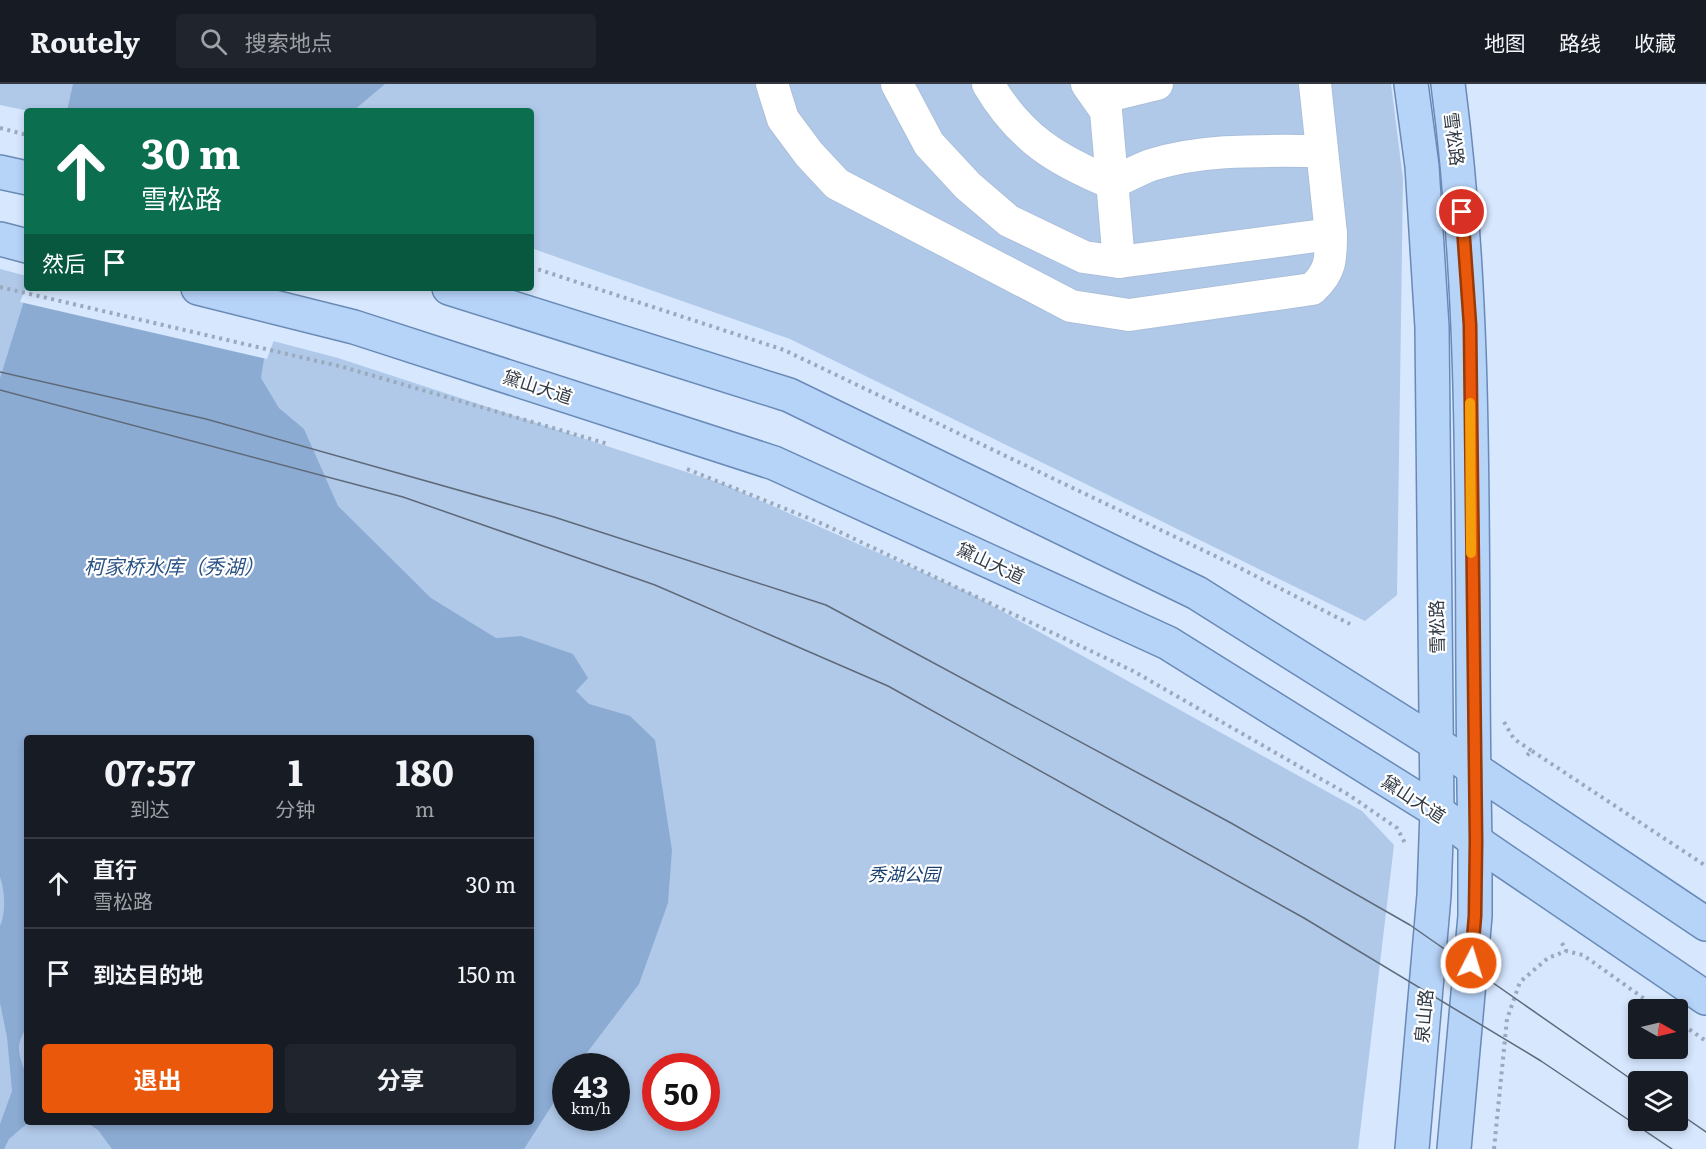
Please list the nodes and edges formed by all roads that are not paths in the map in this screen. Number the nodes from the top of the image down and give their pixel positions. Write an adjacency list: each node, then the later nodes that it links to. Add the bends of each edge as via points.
1 (772, 84): 11 (lane, via 783,119 837,184 1071,306 1129,315 1312,289 1326,277)
2 (897, 84): 14 (lane, via 929,144 1009,221 1084,257)
3 (988, 84): 10 (lane, via 1032,140 1068,165)
4 (1157, 84): 8 (lane)
5 (1315, 84): 9 (lane)
6 (1411, 84): 17 (main road, 雪松路, via 1422,166 1432,327)
7 (1448, 84): 18 (main road, 雪松路, via 1459,167 1470,325)
8 (1093, 91): 10 (lane, via 1106,111)
9 (1322, 151): 10 (lane, via 1248,150 1191,156 1150,166); 11 (lane)
10 (1112, 183): 14 (lane)
11 (1331, 234): 14 (lane)
12 (0, 239): 13 (main road)
13 (24, 245)
14 (1119, 262)
15 (210, 291): 19 (main road, 黛山大道, via 354,327 774,463 1167,643)
16 (459, 291): 17 (main road, via 789,395 1197,593)
17 (1437, 744): 18 (main road); 19 (main road, 雪松路)
18 (1473, 768): 20 (main road, 雪松路); 21 (main road)
19 (1437, 811): 20 (main road, 黛山大道); 23 (main road, 泉山路, via 1434,895)
20 (1476, 841): 22 (main road, 黛山大道); 24 (main road, via 1475,916)
21 (1706, 924)
22 (1706, 999)
23 (1412, 1149)
24 (1454, 1149)

